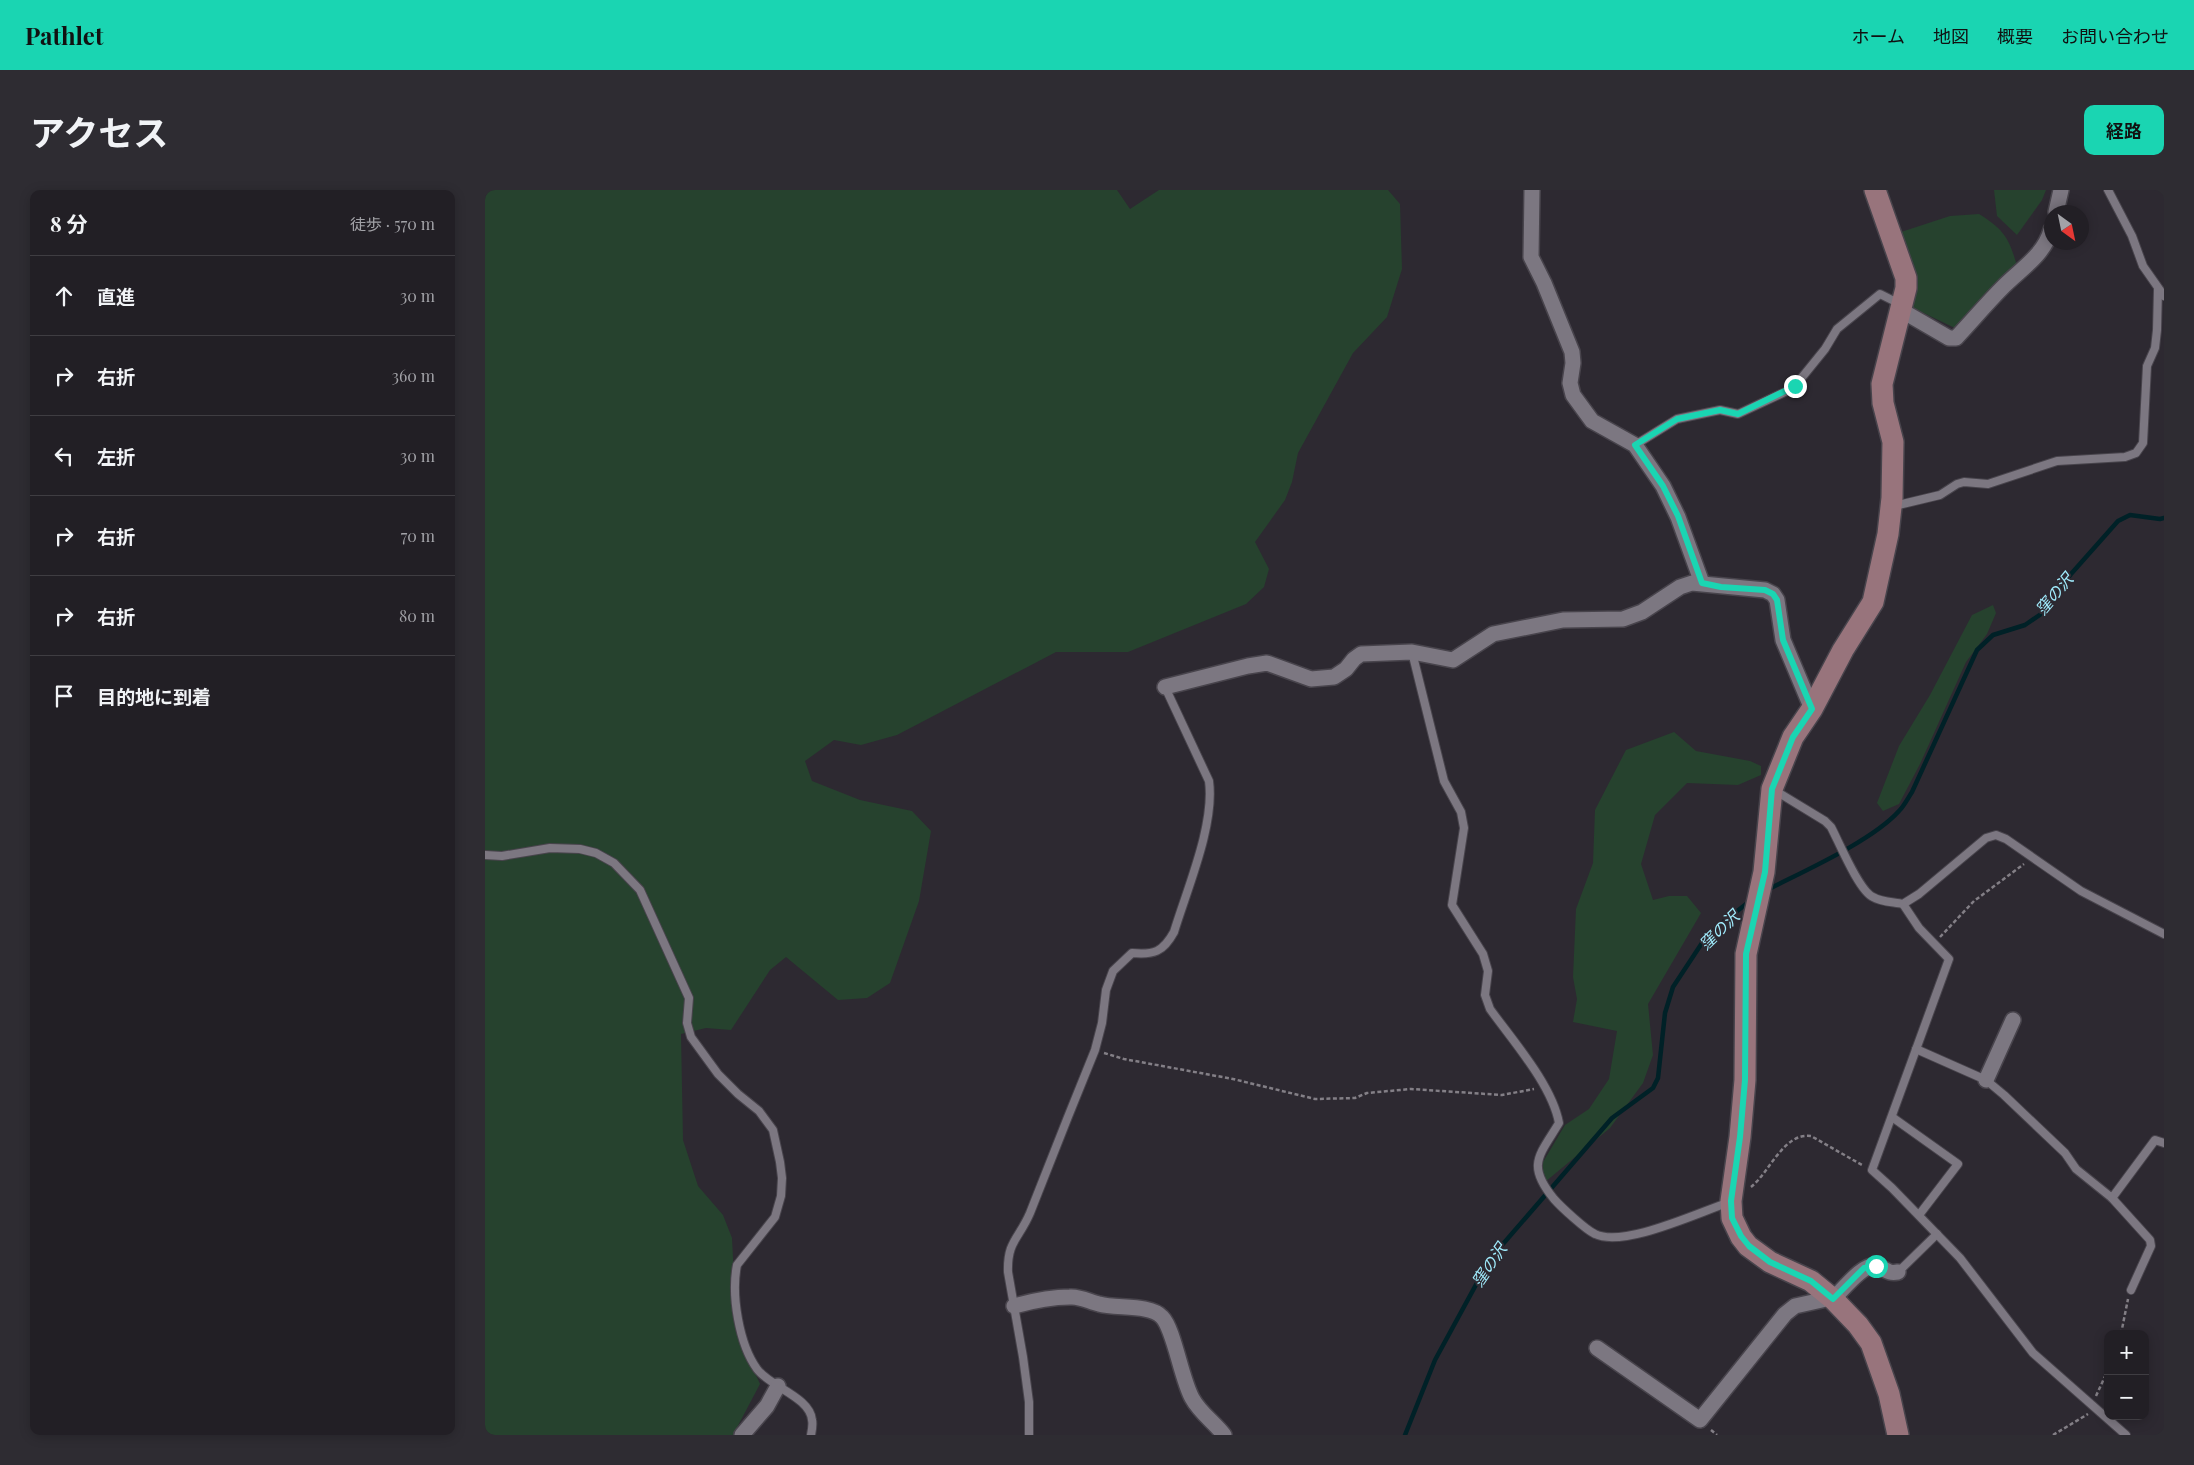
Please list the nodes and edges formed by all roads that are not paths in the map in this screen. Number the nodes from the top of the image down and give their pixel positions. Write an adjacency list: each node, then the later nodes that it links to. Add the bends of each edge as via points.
1 (1532, 190): 10 (street, via 1531,257 1545,283 1572,352 1570,383 1573,395 1592,421)
2 (1875, 190): 9 (street, via 1906,278)
3 (2061, 190): 5 (street)
4 (2108, 190): 7 (lane, via 2132,236 2143,266)
5 (2058, 205)
6 (2044, 244): 9 (street, via 2033,261 2004,285 1956,338 1949,338)
7 (2157, 288): 8 (lane); 11 (lane, via 2157,330 2155,348 2147,366 2143,443 2136,454 2125,458 2057,461 1988,484 1964,482 1940,495)
8 (2164, 296)
9 (1900, 306): 10 (lane, via 1880,294 1837,329 1795,386 1785,392 1738,414 1720,410 1677,419); 11 (street, via 1883,384 1883,403 1893,442)
10 (1635, 445): 12 (street, via 1663,486 1678,516)
11 (1892, 506): 15 (street, via 1873,602)
12 (1702, 583): 13 (street, via 1680,587 1642,612 1623,619 1563,620 1493,634 1453,660); 15 (street, via 1765,590 1773,594 1777,600 1783,640)
13 (1412, 652): 14 (street, via 1361,654 1334,677 1311,680 1267,664); 26 (lane, via 1444,781 1461,812 1464,828 1452,905 1483,954 1488,972 1485,995 1490,1008 1557,1108 1559,1123 1538,1163 1537,1170 1545,1187 1556,1202 1595,1234 1606,1236 1655,1230)
14 (1165, 687): 32 (lane, via 1209,781 1211,798 1207,824 1167,946 1157,952 1131,952 1113,971 1106,990 1095,1050 1027,1218 1007,1257)
15 (1812, 709): 16 (street, via 1793,737)
16 (1772, 789): 18 (lane, via 1831,827 1866,893 1874,898); 26 (street, via 1765,872 1746,954 1745,1080)
17 (485, 855): 34 (lane, via 502,856 550,848 580,849 614,863 640,890 689,998 687,1023 691,1038 718,1074 759,1111 773,1130 781,1170 779,1203 775,1217 741,1257 735,1274 739,1325 749,1355 757,1370)
18 (1903, 904): 19 (lane, via 1987,838 1996,835 2081,891); 21 (lane, via 1919,928 1949,959)
19 (2164, 934)
20 (2013, 1020): 22 (street)
21 (1916, 1049): 22 (lane); 23 (lane)
22 (1986, 1080): 25 (lane, via 2065,1153 2076,1170)
23 (1892, 1117): 27 (lane, via 1873,1170); 27 (lane, via 1958,1164)
24 (2164, 1142): 25 (lane, via 2155,1140)
25 (2112, 1198): 30 (lane, via 2150,1240 2151,1246)
26 (1731, 1201): 31 (street, via 1732,1218 1749,1246 1770,1262 1811,1281)
27 (1919, 1215): 28 (lane)
28 (1937, 1234): 29 (lane); 40 (lane, via 1960,1258 2033,1352)
29 (1898, 1272): 31 (street, via 1890,1273 1876,1266 1864,1268)
30 (2131, 1290)
31 (1831, 1297): 33 (street, via 1795,1306 1785,1314 1699,1420); 39 (street, via 1871,1343 1889,1394)
32 (1014, 1306): 37 (lane, via 1029,1402); 38 (street, via 1072,1296 1117,1308 1156,1312 1169,1330 1192,1398)
33 (1597, 1348)
34 (778, 1386): 35 (street, via 767,1406); 36 (lane, via 808,1406 813,1418)
35 (742, 1435)
36 (811, 1435)
37 (1029, 1435)
38 (1224, 1435)
39 (1898, 1435)
40 (2127, 1435)

